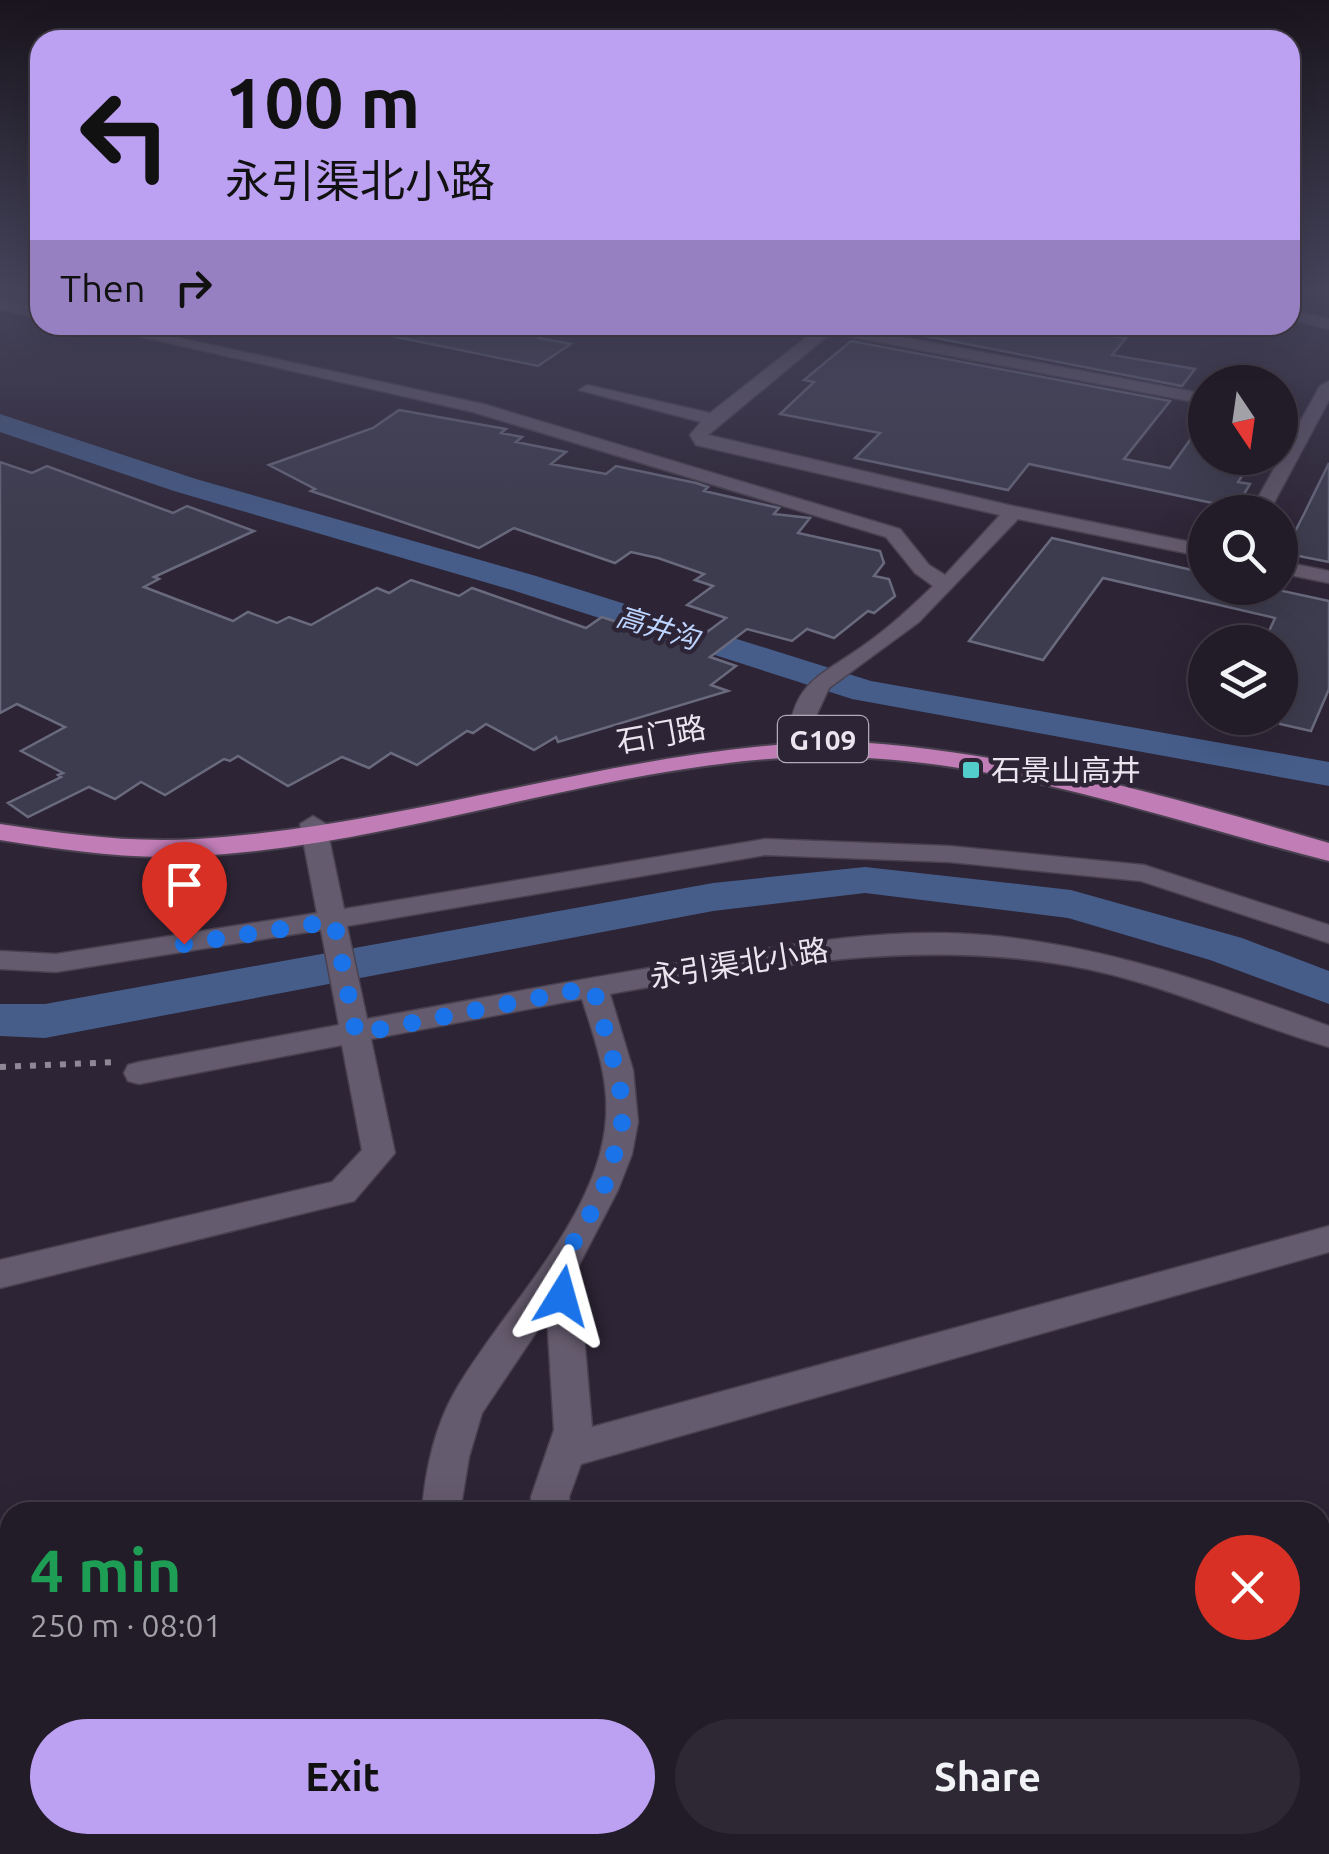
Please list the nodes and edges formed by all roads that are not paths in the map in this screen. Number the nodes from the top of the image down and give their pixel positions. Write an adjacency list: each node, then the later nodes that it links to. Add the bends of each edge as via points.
1 (337, 378): 13 (street, via 476,408 893,533)
2 (765, 378): 7 (street)
3 (1091, 378): 6 (street)
4 (1328, 386): 8 (street, via 1300,418 1302,435)
5 (587, 390): 7 (street)
6 (1188, 396)
7 (713, 419): 9 (street, via 698,439)
8 (1268, 495)
9 (1013, 512): 10 (street); 13 (street)
10 (1188, 548)
11 (1298, 571): 12 (street)
12 (1329, 578)
13 (946, 586): 14 (street, via 873,649 820,683)
14 (800, 744): 16 (highway, 石门路 / G109); 18 (highway, 石门路 / G109, via 866,740 1017,756); 19 (highway, 石门路 / G109, via 1018,768)
15 (0, 818): 16 (highway, 石门路 / G109, via 103,834)
16 (314, 830): 17 (highway, 石门路 / G109, via 190,848 102,847); 20 (street)
17 (0, 832)
18 (1329, 839)
19 (1329, 852)
20 (334, 921): 21 (street, via 766,847 949,854 1144,873); 22 (street, via 56,963); 24 (street)
21 (1329, 934)
22 (0, 960)
23 (593, 987): 24 (street, 永引渠北小路); 25 (street, 永引渠北小路, via 855,946 983,944 1148,975); 28 (street, via 620,1084 622,1124 608,1178)
24 (354, 1026): 26 (street, 永引渠北小路); 29 (street, via 379,1153 342,1192)
25 (1329, 1037)
26 (139, 1073)
27 (1329, 1239): 30 (street)
28 (560, 1262): 30 (street, via 573,1430); 31 (street, via 467,1404)
29 (0, 1274)
30 (566, 1451): 32 (street)
31 (442, 1502)
32 (551, 1502)

